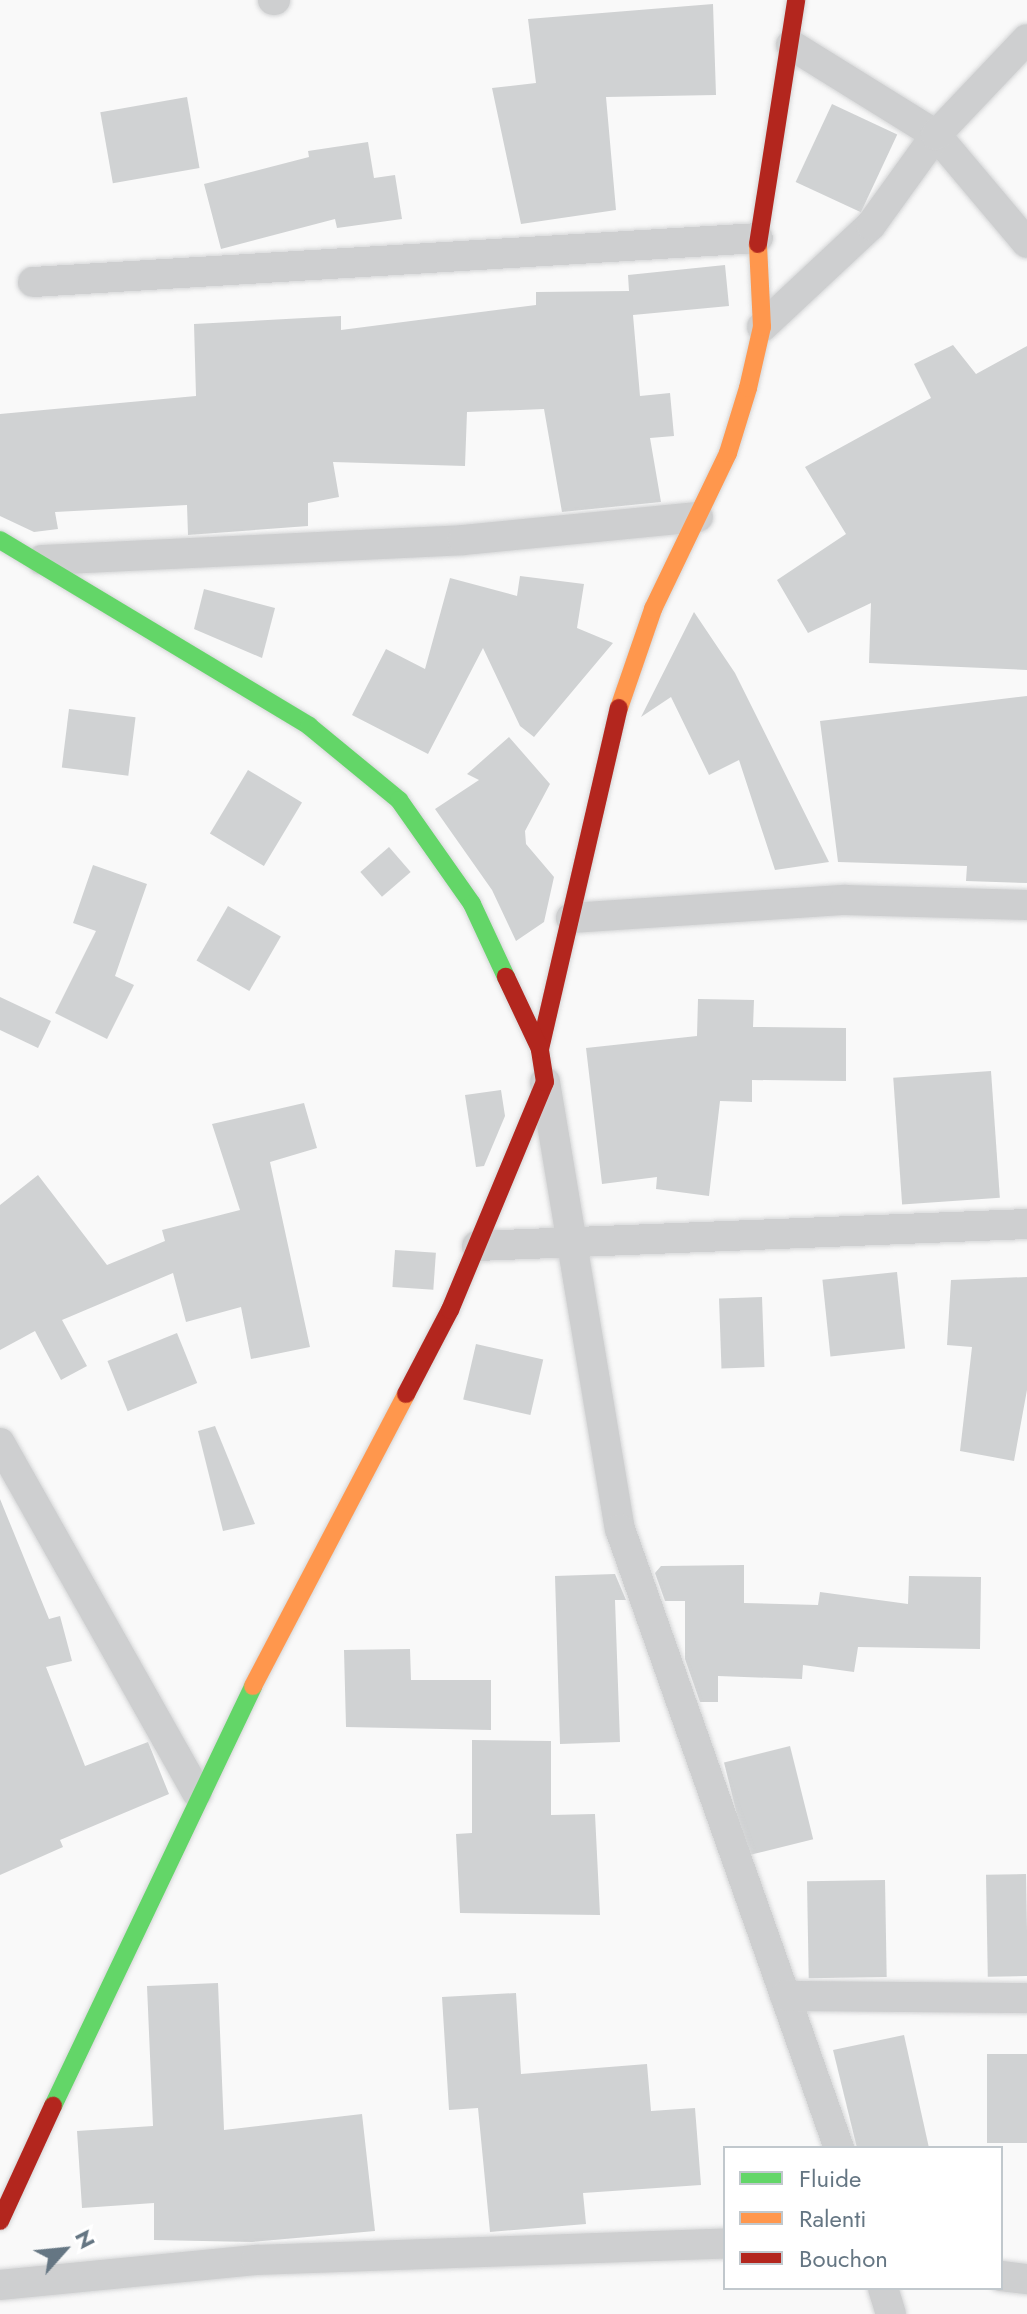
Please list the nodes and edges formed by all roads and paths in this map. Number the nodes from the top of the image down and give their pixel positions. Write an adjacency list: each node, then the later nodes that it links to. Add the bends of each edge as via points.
1 (796, 0): 3 (street)
2 (1027, 39): 4 (street)
3 (791, 45): 4 (street); 5 (street)
4 (936, 135): 6 (street); 8 (street, via 871,225)
5 (758, 238): 7 (street); 8 (street)
6 (1027, 243)
7 (33, 282)
8 (762, 327): 9 (street, via 728,453)
9 (698, 517): 11 (street, via 463,540); 13 (street, via 653,609 614,722)
10 (0, 540): 11 (street)
11 (42, 560): 14 (street, via 309,726 399,800 472,904)
12 (1027, 905): 13 (street, via 845,900)
13 (571, 918): 14 (street)
14 (540, 1049): 15 (street)
15 (545, 1082): 17 (street); 18 (street)
16 (1027, 1224): 17 (street)
17 (577, 1241): 18 (street); 21 (street, via 620,1529)
18 (477, 1246): 20 (street, via 276,1651)
19 (0, 1443): 20 (street)
20 (197, 1792): 24 (street)
21 (785, 1996): 22 (street); 23 (street)
22 (1027, 1998)
23 (838, 2146)
24 (0, 2221)
25 (723, 2244): 28 (street, via 256,2260)
26 (1003, 2276): 27 (street)
27 (1027, 2279)
28 (0, 2285)
29 (884, 2290): 30 (street)
30 (891, 2314)

